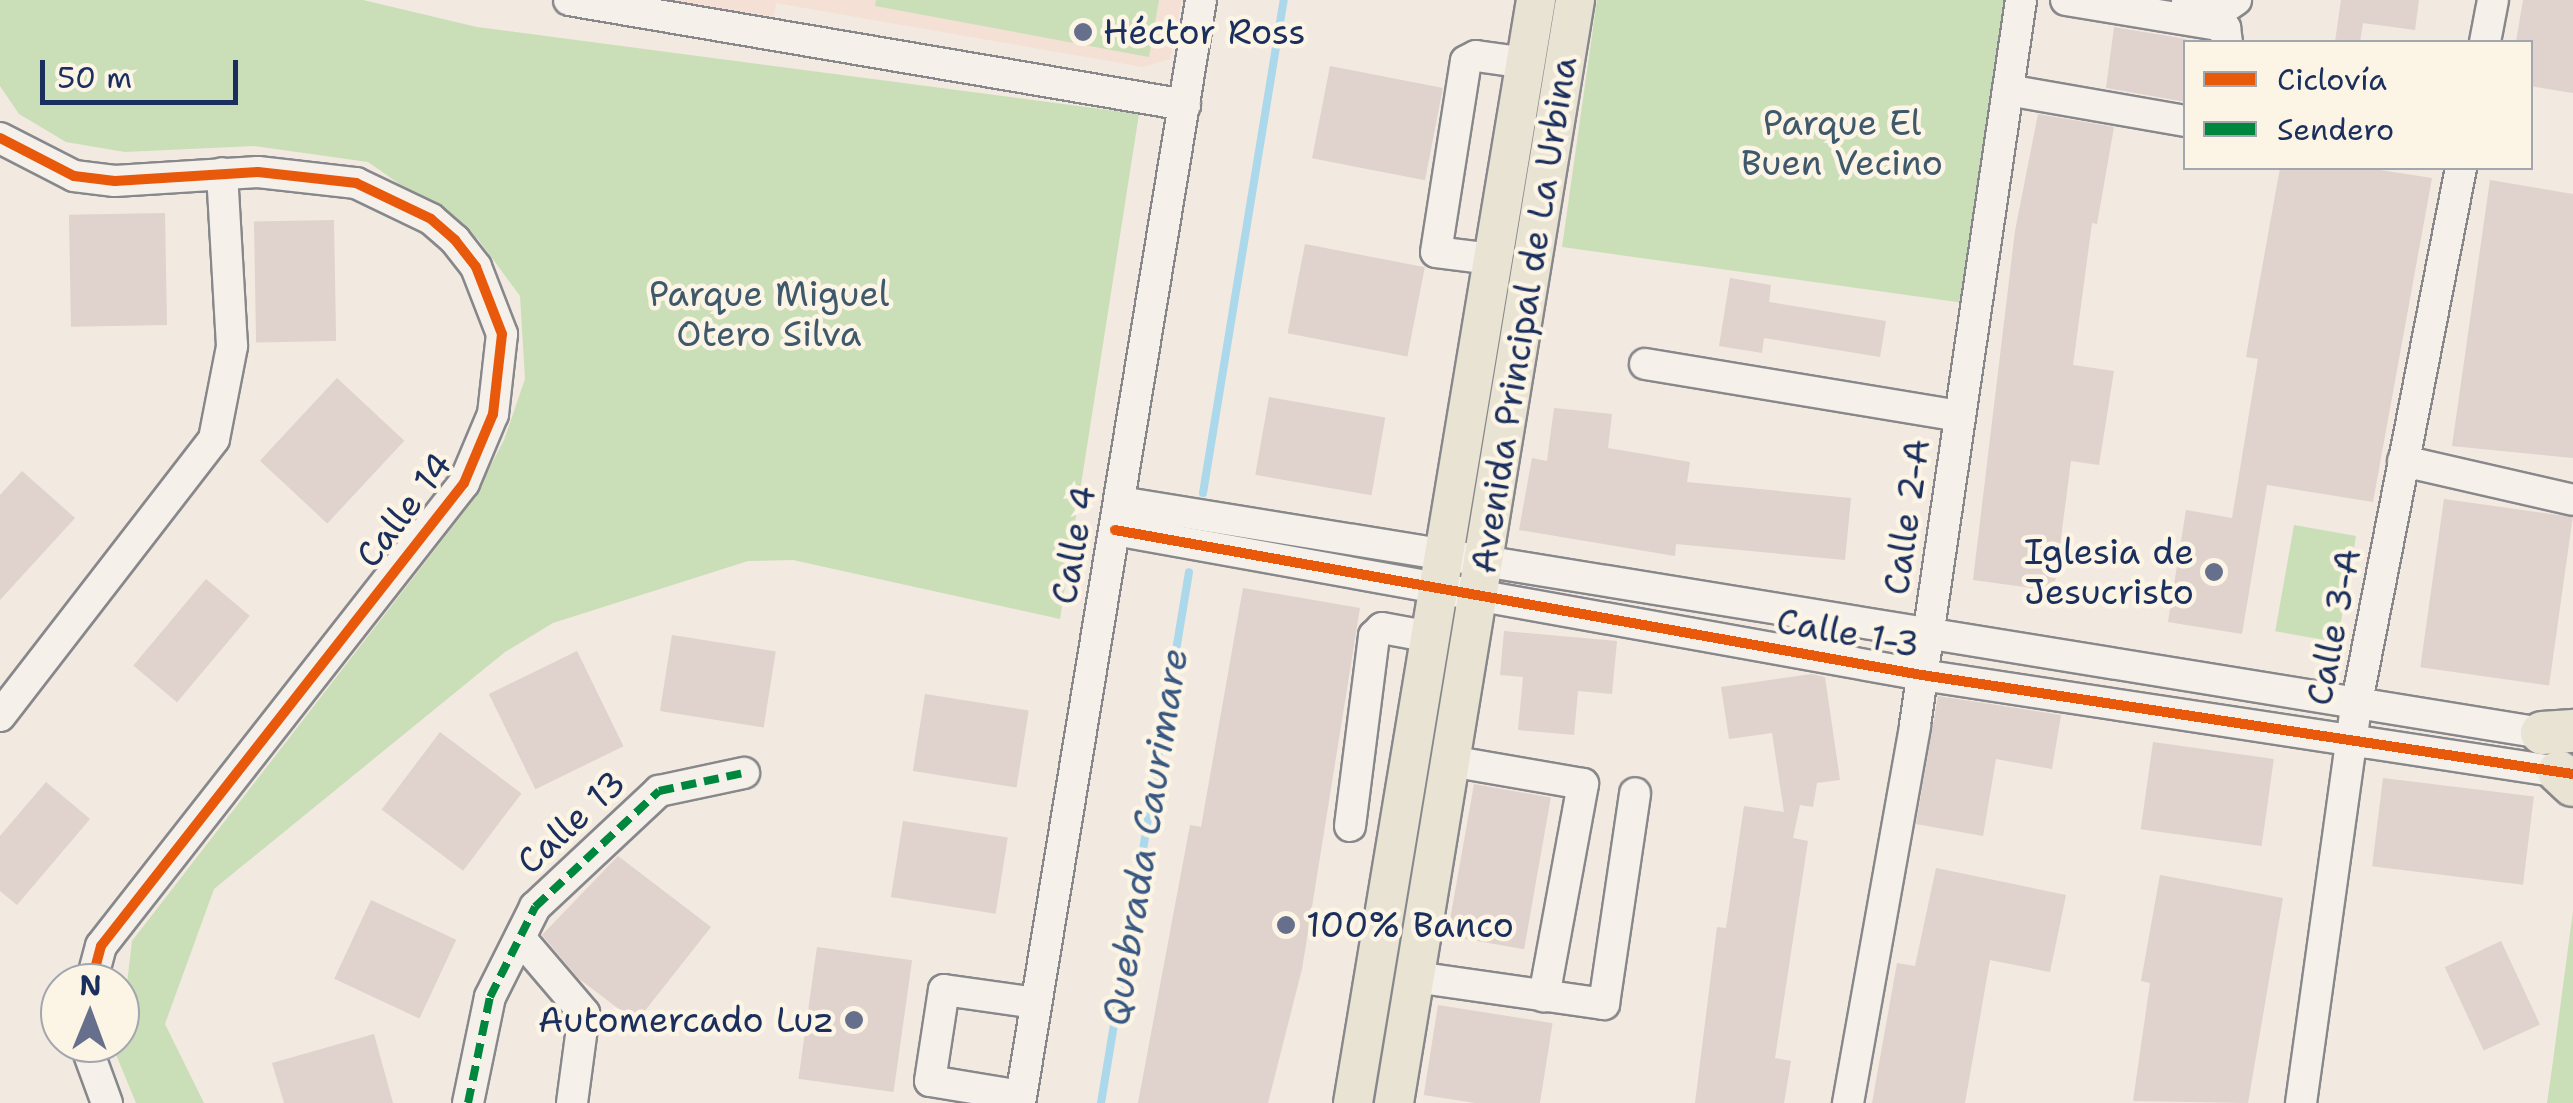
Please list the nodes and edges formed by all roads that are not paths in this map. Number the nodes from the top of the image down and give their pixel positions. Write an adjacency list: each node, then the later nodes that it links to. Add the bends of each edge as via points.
1 (569, 0): 14 (street)
2 (1202, 0): 14 (street, Calle 4)
3 (1536, 0): 12 (main road, Avenida Principal de La Urbina)
4 (1576, 0): 26 (main road, Avenida Principal de La Urbina)
5 (2021, 0): 13 (street, Calle 2-A)
6 (2066, 0): 10 (street, via 2218,25)
7 (2180, 0): 8 (street, via 2227,6)
8 (2236, 0)
9 (2493, 0): 11 (street)
10 (2227, 40)
11 (2485, 40)
12 (1526, 63): 19 (main road, Avenida Principal de La Urbina); 19 (street, via 1476,56 1466,61 1436,252)
13 (2008, 90): 15 (street); 21 (street, Calle 2-A)
14 (1185, 105): 24 (street, Calle 4)
15 (2183, 120)
16 (0, 138): 18 (street, Calle 14, via 74,176 114,181)
17 (2460, 170): 22 (street, Calle 3-A)
18 (222, 173): 31 (street, via 232,346 214,439); 39 (street, Calle 14, via 356,183 430,219 476,267 502,334 501,374 487,433 464,482 101,946)
19 (1492, 259): 25 (main road, Avenida Principal de La Urbina)
20 (1645, 364): 21 (street)
21 (1960, 416): 28 (street, Calle 2-A)
22 (2403, 461): 23 (street); 30 (street, Calle 3-A)
23 (2573, 500)
24 (1117, 516): 25 (street, Calle 1-3); 42 (street, Calle 4)
25 (1442, 569): 26 (street, Calle 1-3); 27 (main road, Avenida Principal de La Urbina)
26 (1480, 576): 28 (street, Calle 1-3); 29 (street, Calle 1-3); 34 (main road, Avenida Principal de La Urbina)
27 (1430, 637): 37 (street, via 1382,628 1374,636); 48 (main road, Avenida Principal de La Urbina)
28 (1927, 637): 29 (street, Calle 2-A); 30 (street, Calle 1-3)
29 (1922, 676): 32 (street, Calle 1-3); 50 (street, Calle 2-A)
30 (2356, 706): 32 (street, Calle 3-A); 33 (street, Calle 1-3)
31 (0, 716)
32 (2351, 742): 33 (street, Calle 1-3); 51 (street, Calle 3-A)
33 (2566, 755)
34 (1450, 761): 40 (main road, Avenida Principal de La Urbina); 41 (street, via 1583,784)
35 (744, 773): 38 (street, Calle 13, via 659,791 535,907)
36 (1636, 793): 41 (street, via 1604,1004)
37 (1350, 826)
38 (520, 938): 46 (street, Calle 13, via 490,998); 47 (street, via 584,1014)
39 (96, 963)
40 (1415, 977): 41 (street); 49 (main road, Avenida Principal de La Urbina)
41 (1544, 996)
42 (1035, 1003): 44 (street, Calle 4); 44 (street, via 944,990 930,1081)
43 (93, 1063): 45 (street)
44 (1020, 1099)
45 (107, 1103)
46 (468, 1103)
47 (572, 1103)
48 (1353, 1103)
49 (1394, 1103)
50 (1848, 1103)
51 (2301, 1103)

